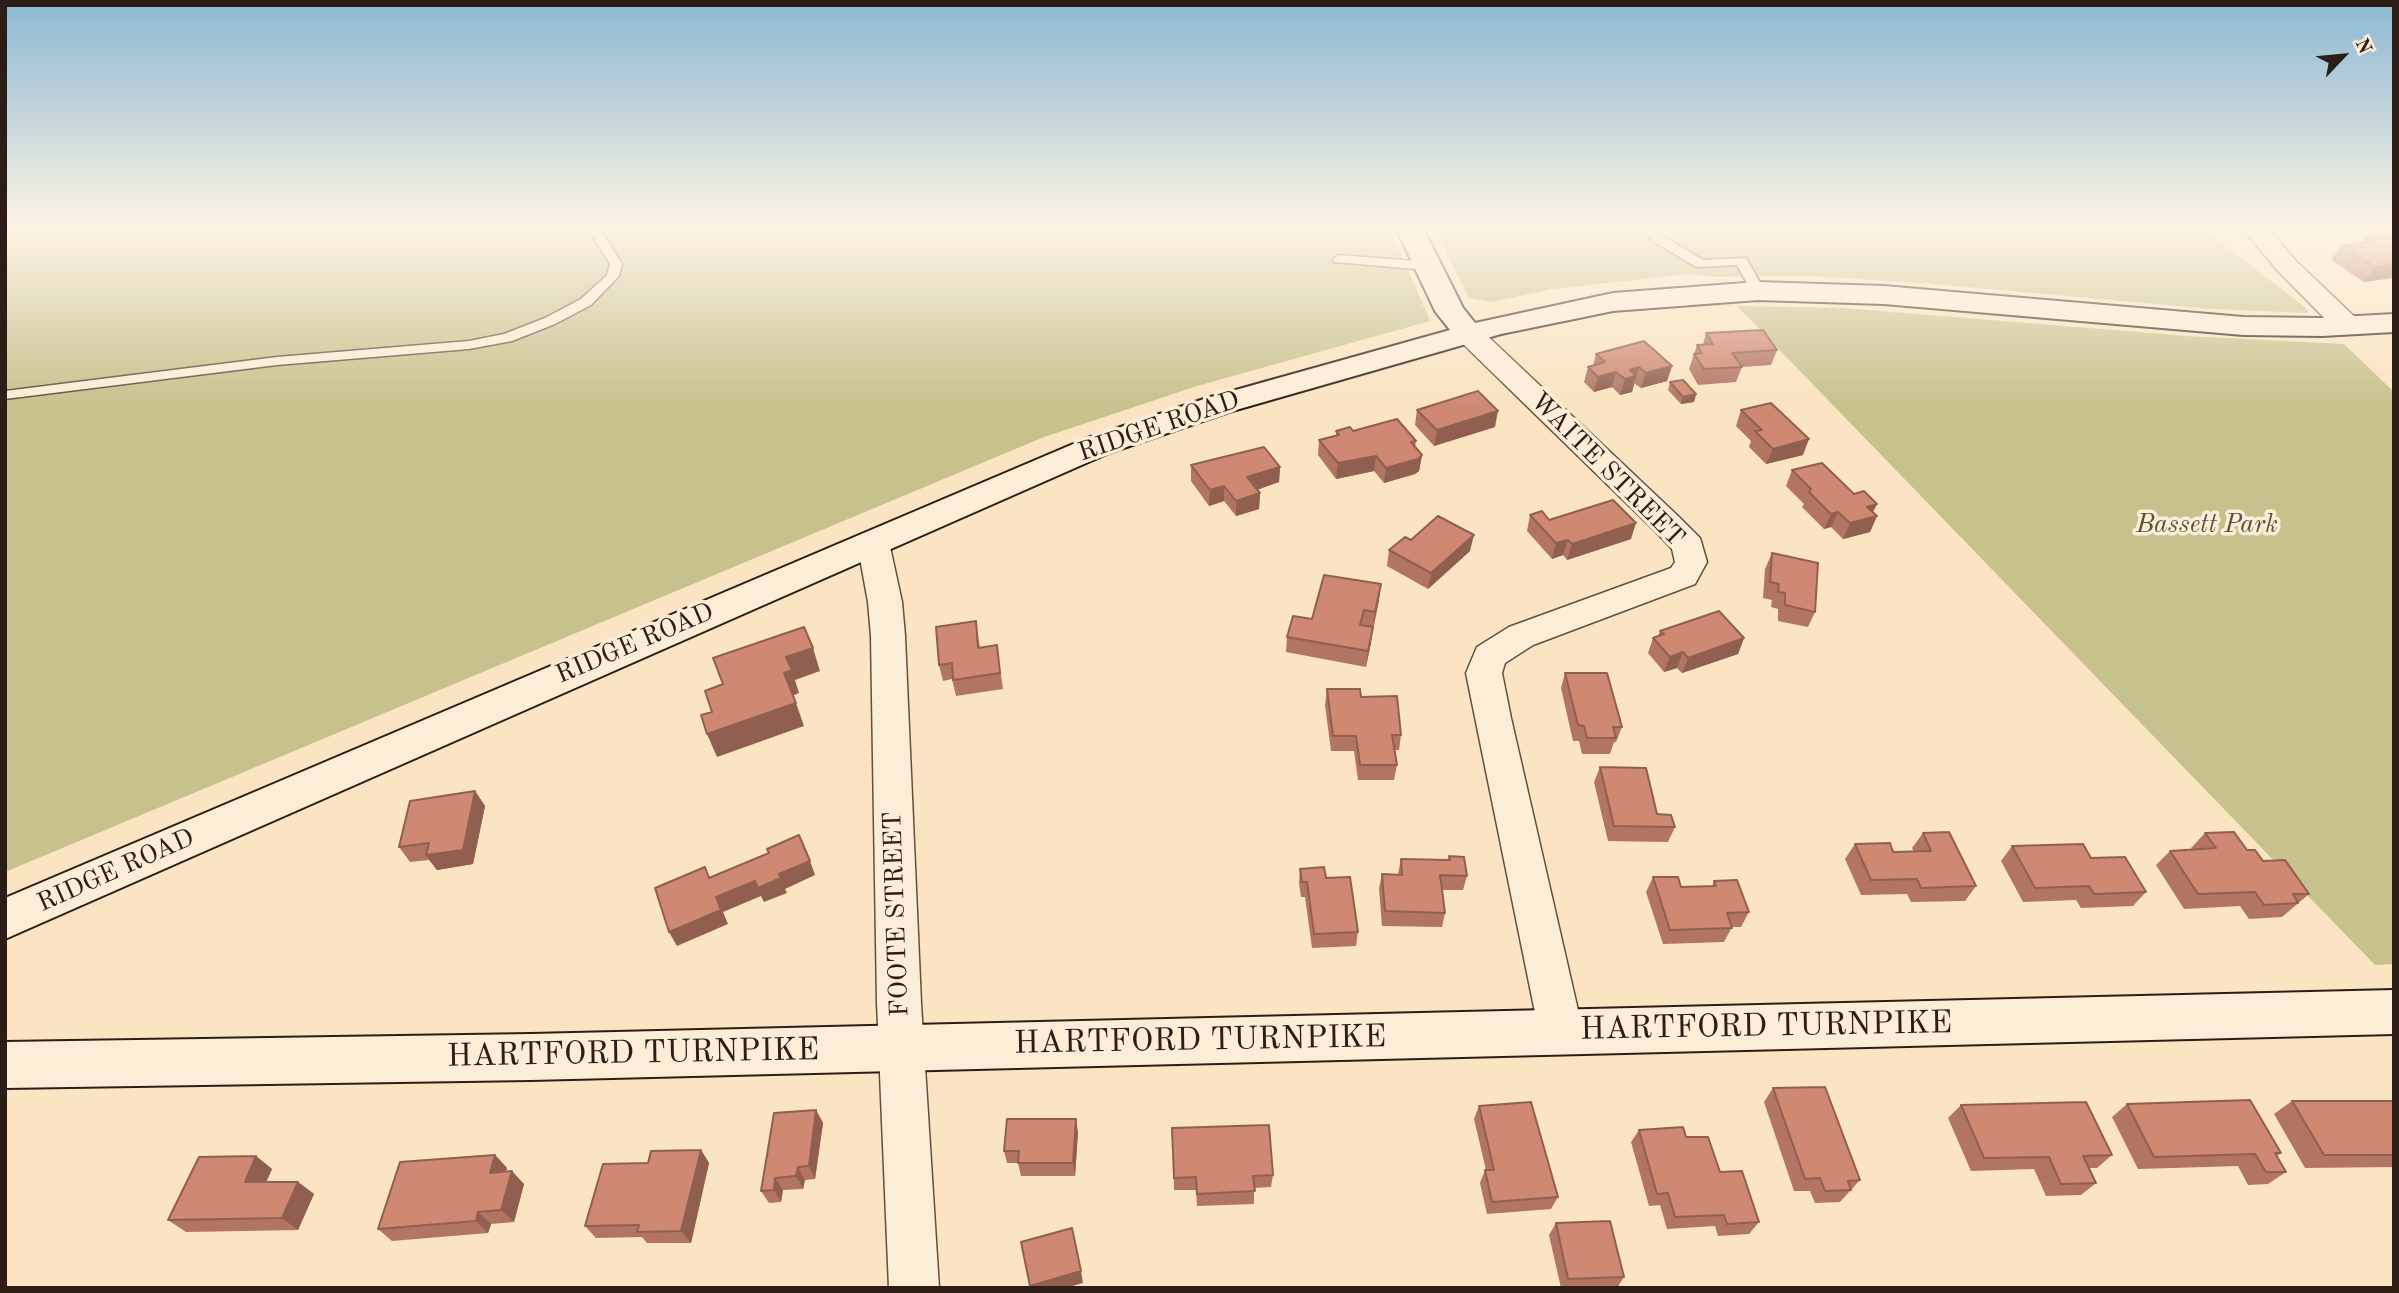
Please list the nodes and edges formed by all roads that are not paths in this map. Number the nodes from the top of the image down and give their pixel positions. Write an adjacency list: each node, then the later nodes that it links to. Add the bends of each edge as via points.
1 (604, 286): 9 (lane, via 586,302 507,338)
2 (1437, 286): 8 (main road, WAITE STREET, via 1450,312)
3 (1755, 286): 5 (lane)
4 (2308, 286): 7 (street)
5 (1758, 291): 7 (main road, RIDGE ROAD, via 1884,295 2222,325); 8 (main road, RIDGE ROAD, via 1614,302)
6 (2394, 323): 7 (main road, RIDGE ROAD)
7 (2348, 326)
8 (1468, 333): 10 (main road, RIDGE ROAD, via 1135,432); 13 (street, WAITE STREET, via 1667,524 1688,546 1691,562 1683,576 1521,636 1489,656 1484,673)
9 (5, 395)
10 (873, 542): 11 (main road, RIDGE ROAD); 14 (street, FOOTE STREET, via 888,636)
11 (5, 919)
12 (2394, 1012): 13 (main road, HARTFORD TURNPIKE)
13 (1561, 1032): 14 (main road, HARTFORD TURNPIKE)
14 (902, 1047): 15 (main road, HARTFORD TURNPIKE); 16 (street, FOOTE STREET)
15 (5, 1065)
16 (914, 1288)

